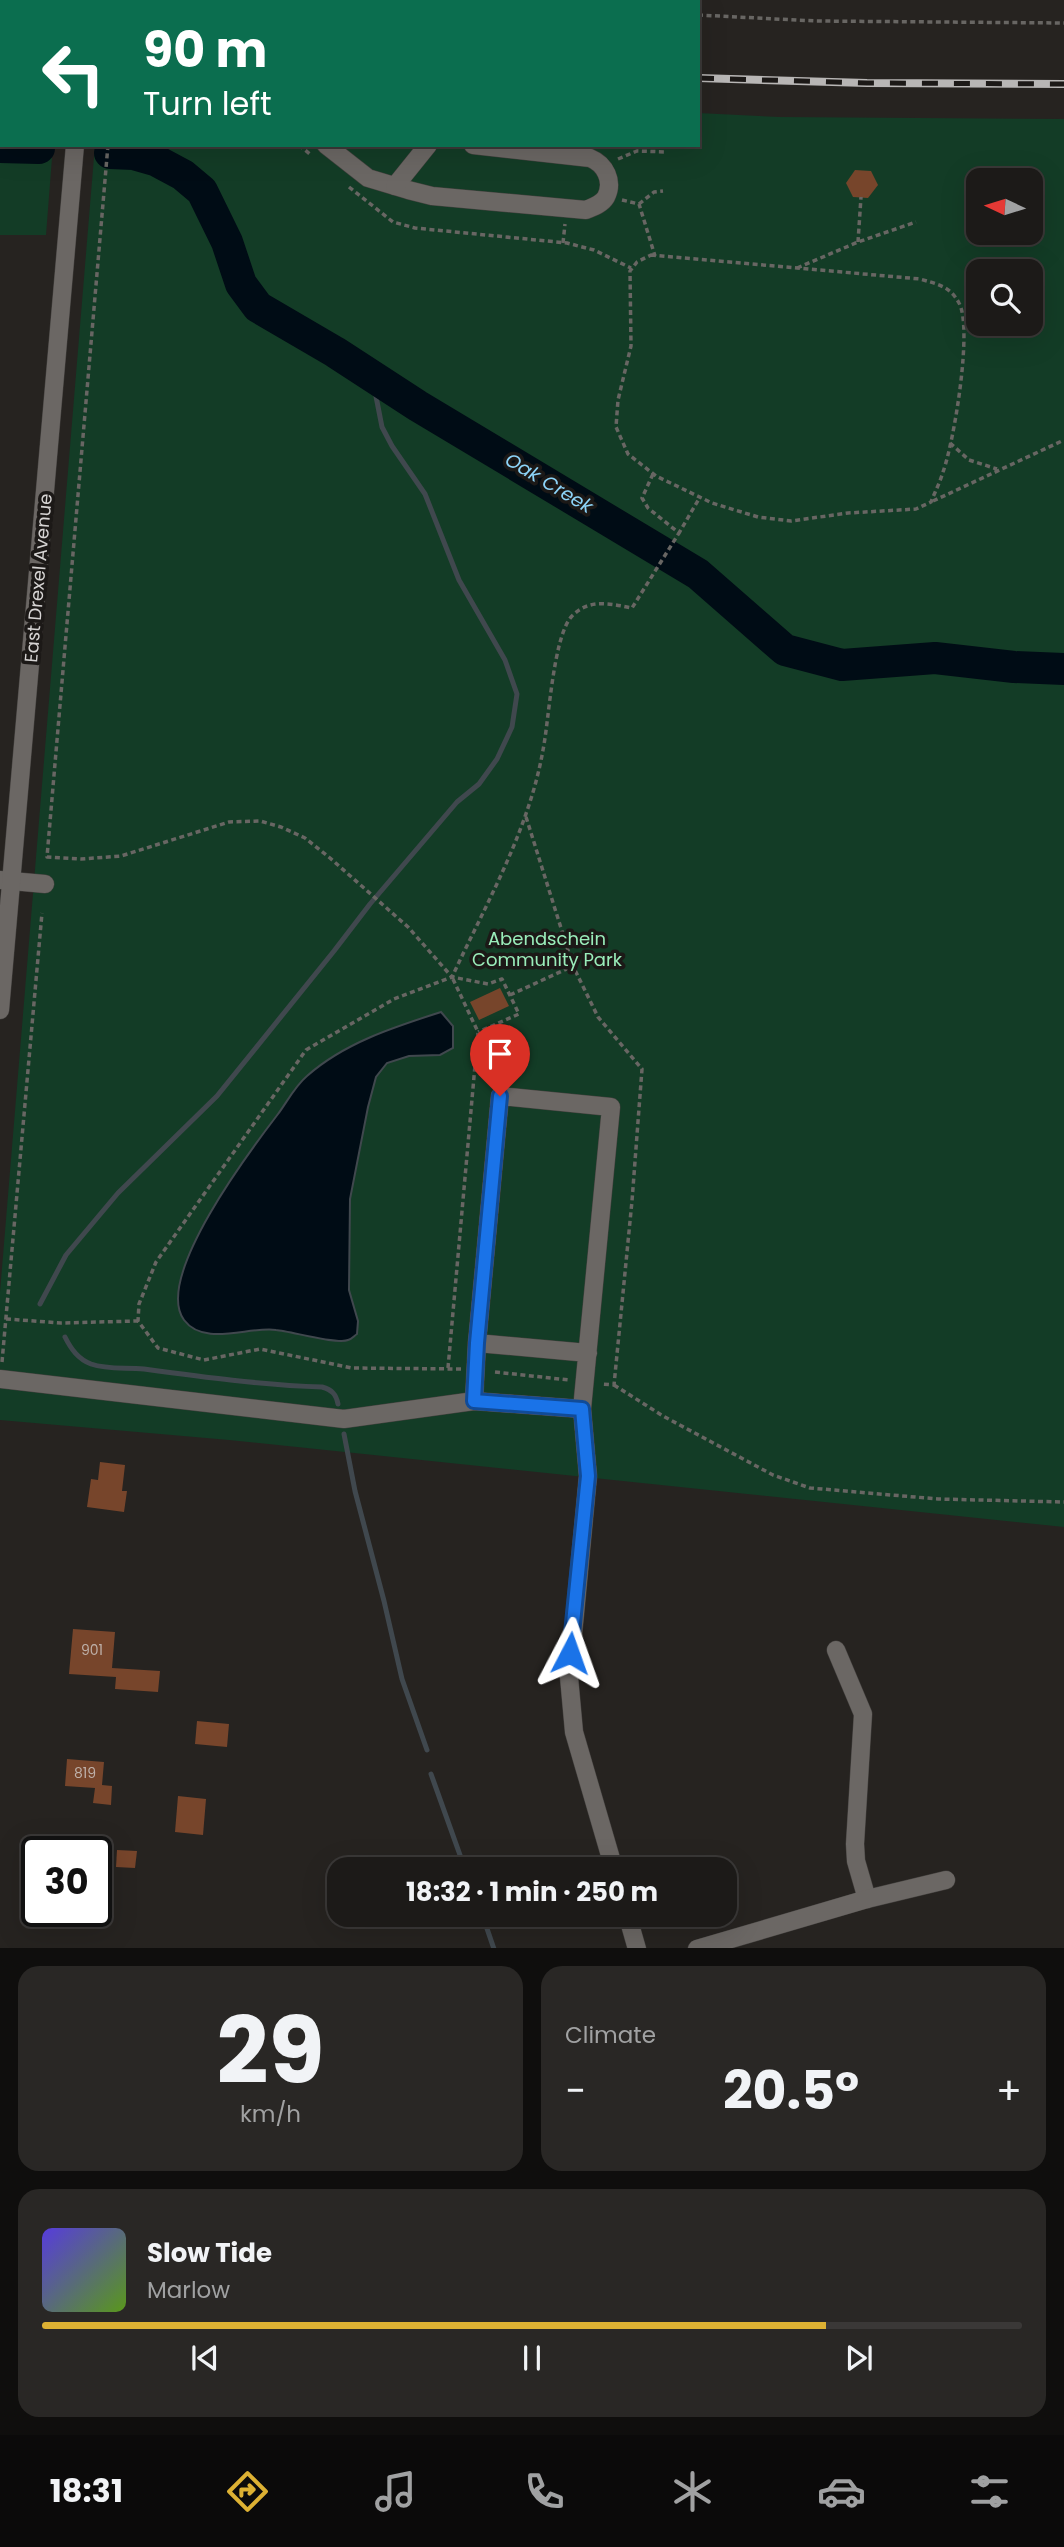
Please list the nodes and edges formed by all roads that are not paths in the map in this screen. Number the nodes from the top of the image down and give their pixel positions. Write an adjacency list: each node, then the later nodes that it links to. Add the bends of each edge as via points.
1 (75, 147): 6 (street, East Drexel Avenue)
2 (426, 147): 5 (street)
3 (491, 147): 5 (street, via 599,161 609,179 606,197 586,210 432,196)
4 (321, 152): 5 (street, via 368,178)
5 (395, 186)
6 (6, 880): 7 (street); 8 (street, East Drexel Avenue)
7 (45, 884)
8 (0, 1010)
9 (477, 1343): 10 (street); 10 (street, via 500,1096 611,1107); 12 (street)
10 (588, 1353): 13 (street)
11 (1, 1375): 12 (street, via 344,1419)
12 (474, 1401): 13 (street)
13 (582, 1409): 15 (street, via 588,1476 572,1630 570,1706)
14 (836, 1650): 17 (street, via 863,1714 855,1844)
15 (610, 1857)
16 (946, 1880): 17 (street)
17 (867, 1899): 20 (street)
18 (631, 1927): 19 (street)
19 (637, 1948)
20 (697, 1948)

